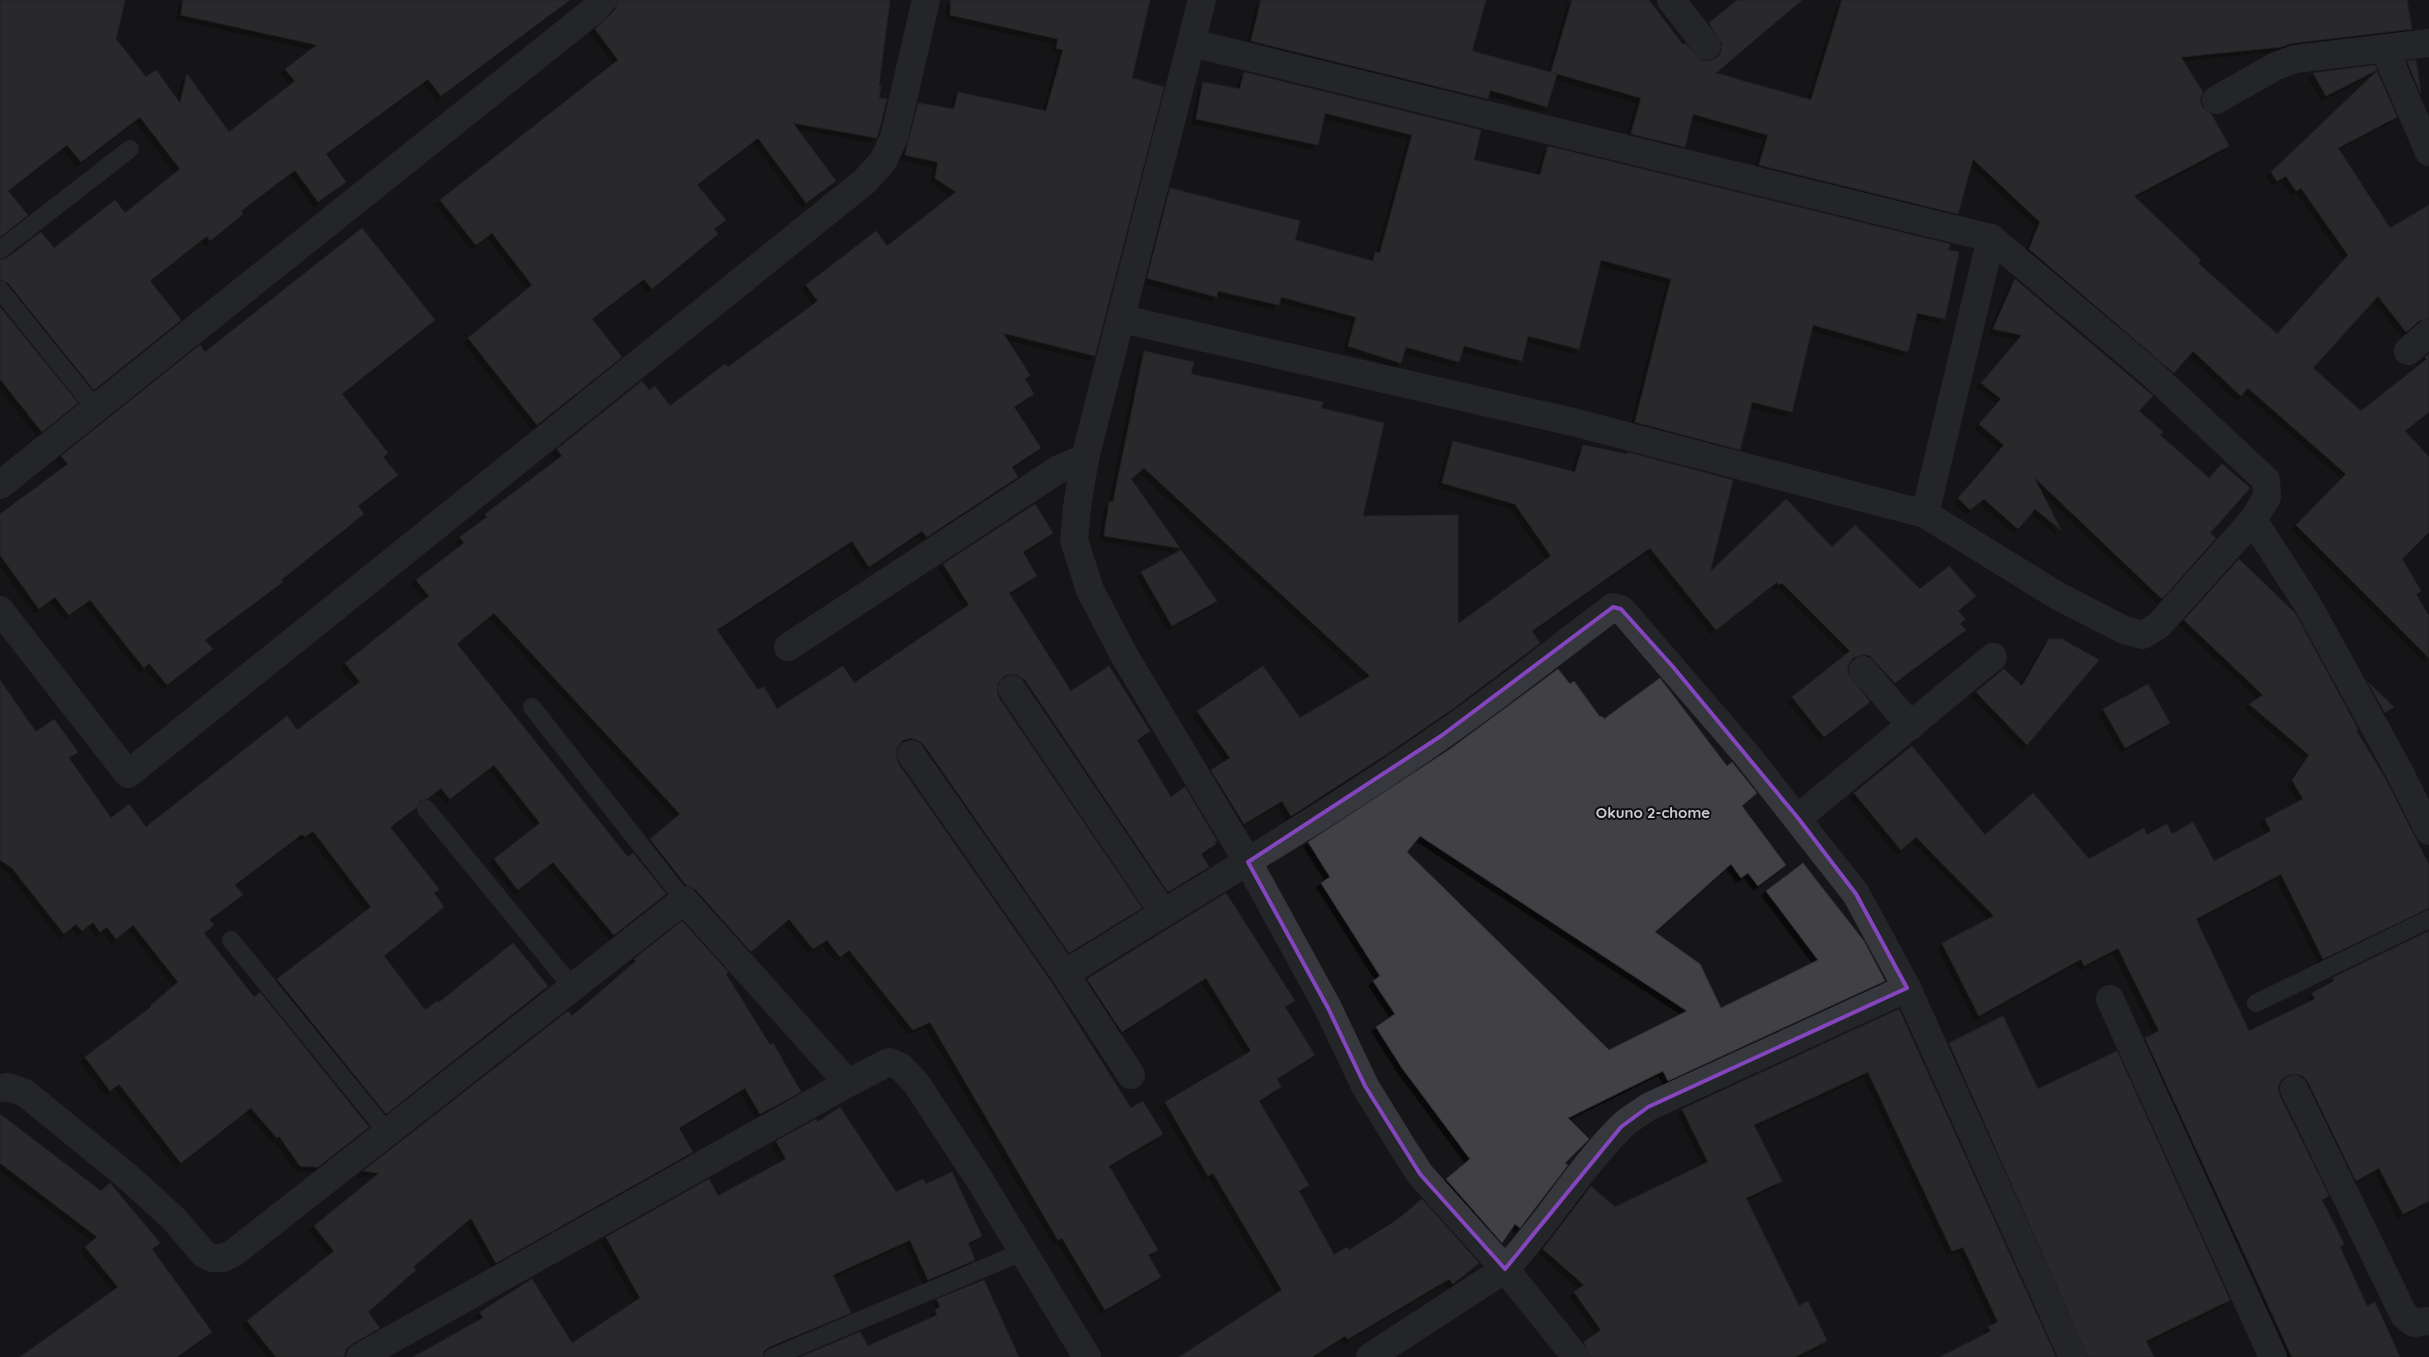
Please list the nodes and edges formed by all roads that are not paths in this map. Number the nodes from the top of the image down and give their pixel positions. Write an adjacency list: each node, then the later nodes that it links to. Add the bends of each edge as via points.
1 (603, 0): 18 (street)
2 (926, 0): 23 (street, via 894,138 883,161 864,182 128,774)
3 (1202, 0): 5 (street)
4 (1671, 0): 7 (street)
5 (1192, 43): 12 (street); 15 (street)
6 (2429, 43): 8 (street)
7 (1707, 46)
8 (2385, 50): 9 (street, via 2295,59 2276,66); 11 (street)
9 (2216, 100)
10 (130, 148): 13 (lane)
11 (2429, 152)
12 (1991, 238): 21 (street); 22 (street, via 2149,371 2266,480 2267,497)
13 (0, 250)
14 (0, 290): 18 (lane)
15 (1122, 319): 19 (street); 21 (street, via 1573,422)
16 (2429, 333): 17 (street)
17 (2408, 351)
18 (96, 410): 20 (street)
19 (1085, 458): 24 (street, via 1059,469); 34 (street, via 1074,540 1090,590 1124,655)
20 (0, 486)
21 (1925, 514): 22 (street, via 2058,596 2124,630 2143,635 2159,625)
22 (2253, 520): 33 (street, via 2312,614)
23 (0, 610)
24 (788, 647)
25 (1993, 657): 29 (street)
26 (1863, 670): 29 (street)
27 (1012, 689): 36 (street)
28 (532, 707): 35 (lane)
29 (1911, 726): 32 (street)
30 (911, 754): 39 (street)
31 (426, 809): 40 (lane)
32 (1798, 818): 34 (street, via 1674,668 1621,609 1613,607 1441,736); 41 (street, via 1856,894)
33 (2429, 831)
34 (1248, 862): 36 (street); 50 (street, via 1328,1008 1365,1086 1405,1151 1420,1174)
35 (684, 900): 40 (street); 45 (street)
36 (1163, 912): 39 (street)
37 (2429, 919): 43 (lane)
38 (231, 940): 48 (lane)
39 (1065, 974): 44 (street)
40 (573, 988): 48 (street)
41 (1907, 988): 50 (street, via 1648,1107 1614,1134); 57 (street)
42 (2110, 999): 58 (street)
43 (2256, 1003)
44 (1131, 1076)
45 (848, 1083): 49 (street, via 889,1062 901,1067 916,1083); 52 (street)
46 (0, 1088): 48 (street, via 8,1087 32,1099 127,1176 173,1218 204,1254 212,1258 232,1254)
47 (2294, 1089): 51 (street, via 2404,1316 2414,1323)
48 (388, 1133)
49 (1022, 1252): 53 (lane); 54 (street)
50 (1505, 1270): 55 (street); 56 (street)
51 (2429, 1321)
52 (360, 1357)
53 (773, 1357)
54 (1088, 1357)
55 (1370, 1357)
56 (1576, 1357)
57 (2073, 1357)
58 (2273, 1357)

